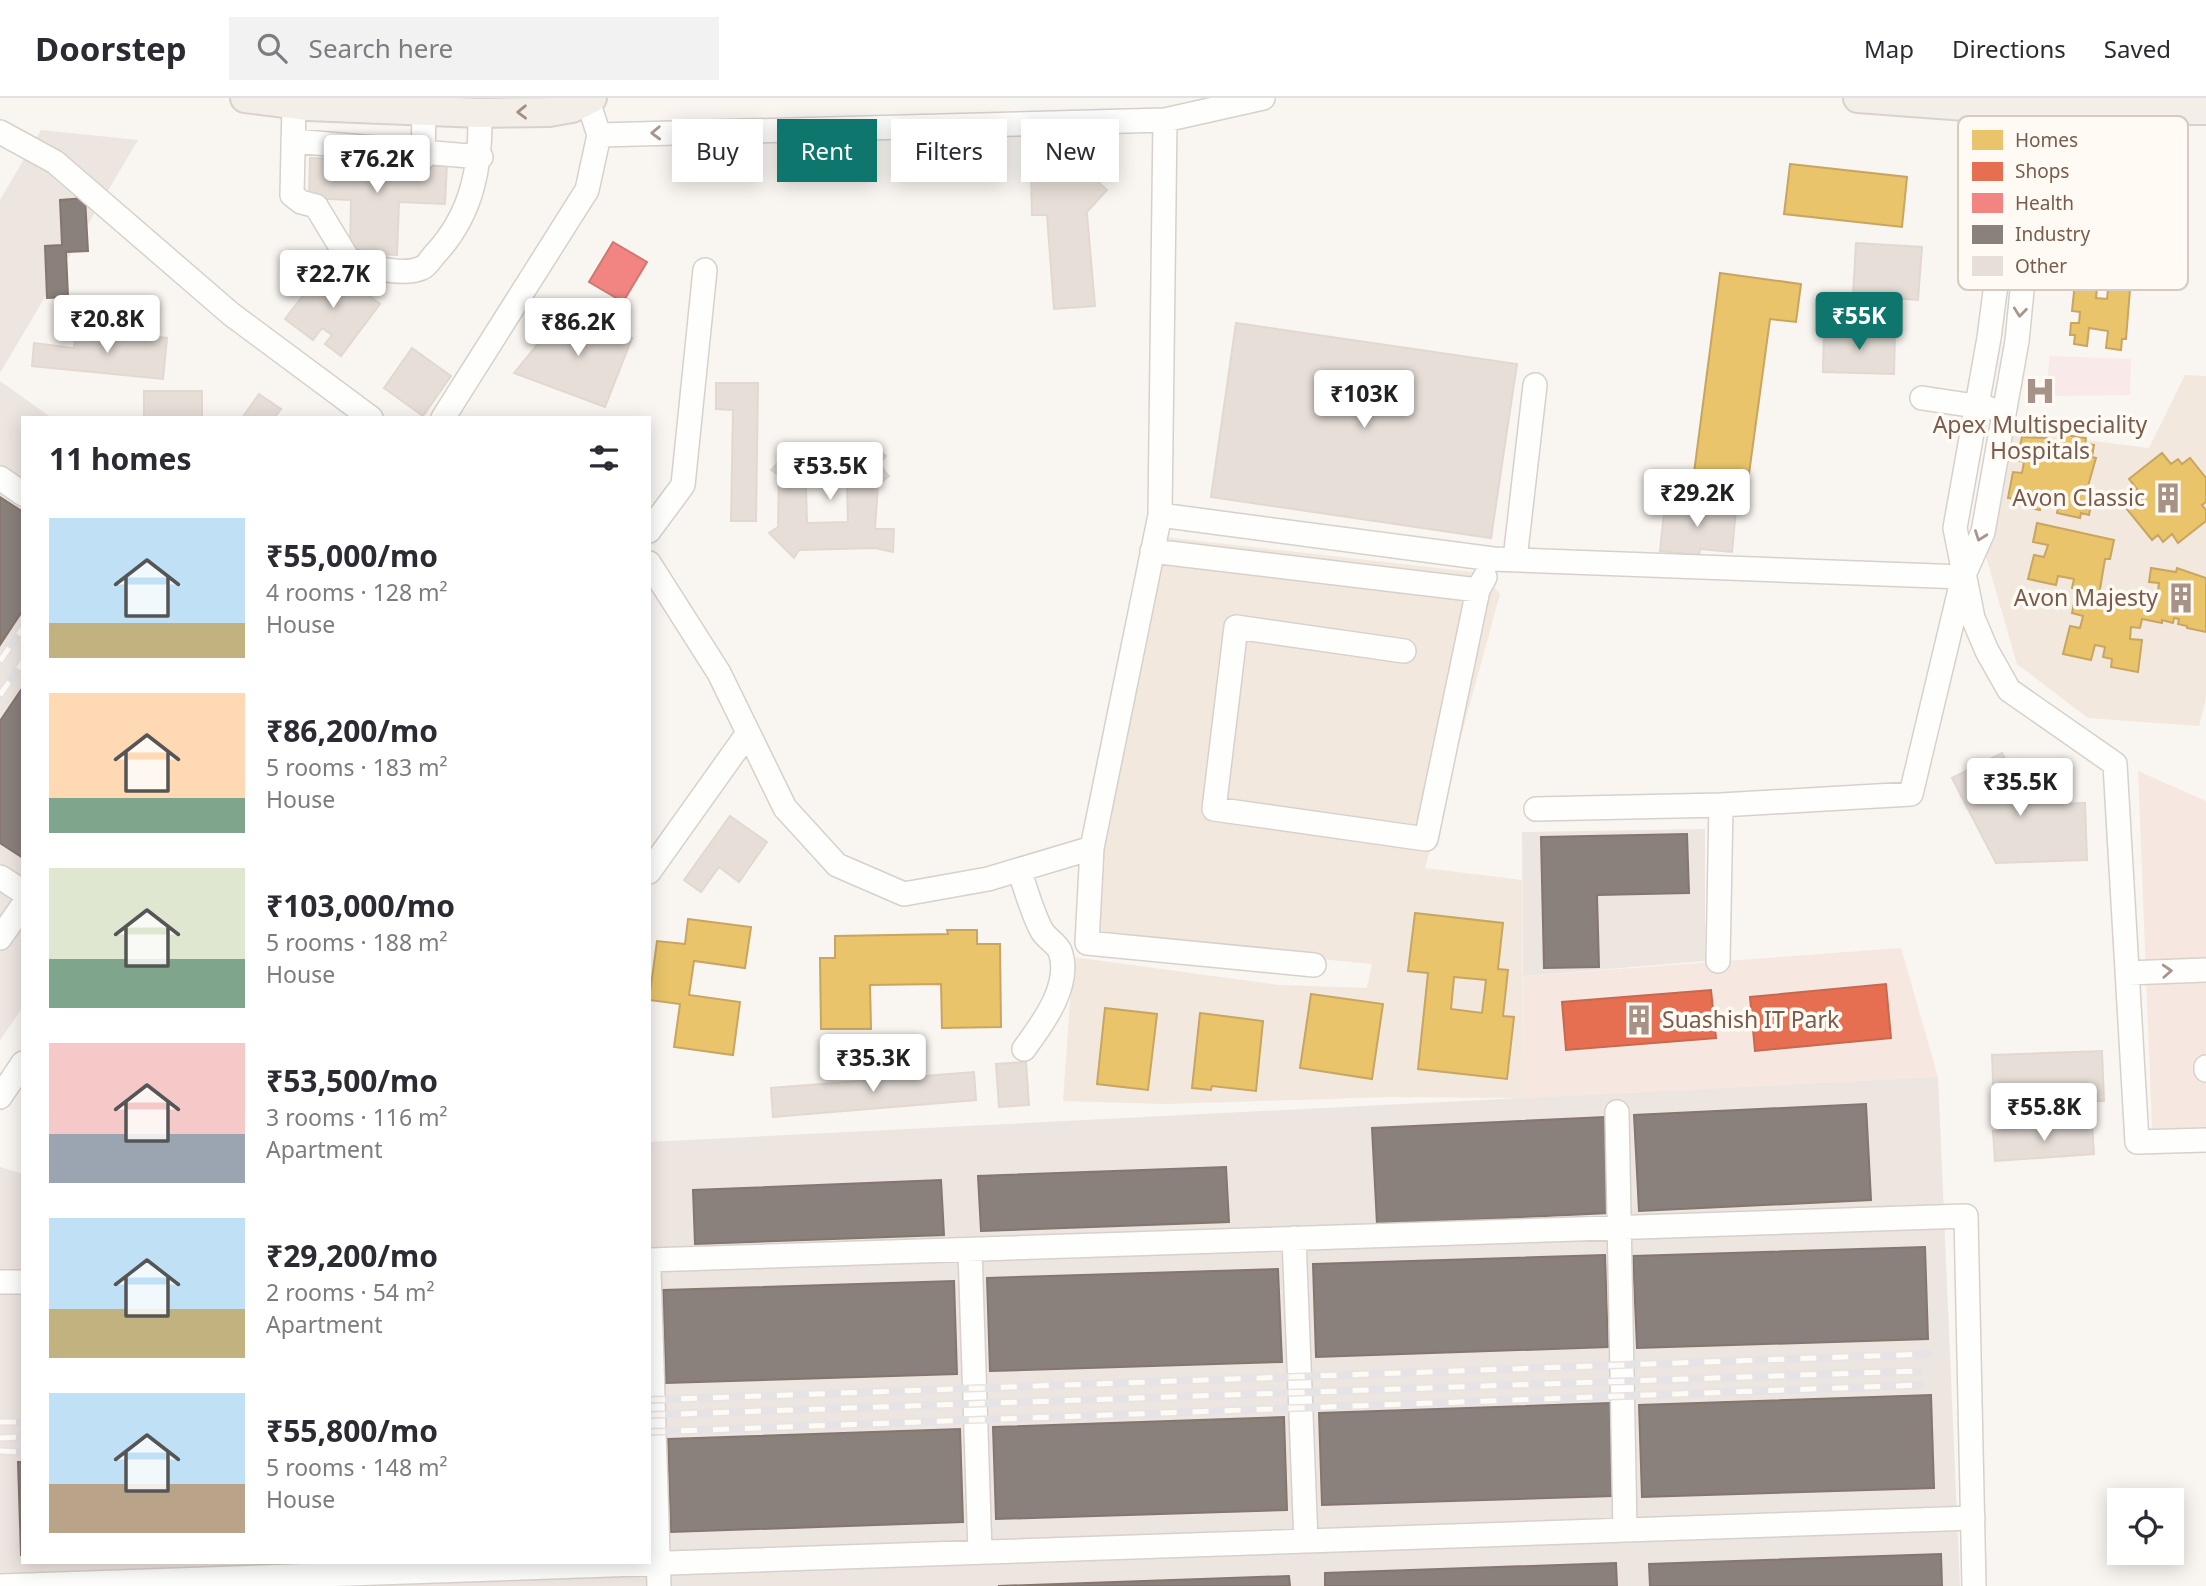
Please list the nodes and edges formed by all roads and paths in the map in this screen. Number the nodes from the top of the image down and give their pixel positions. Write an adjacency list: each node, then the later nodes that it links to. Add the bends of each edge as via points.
1 (245, 98): 6 (main road)
2 (1263, 98): 11 (street)
3 (1858, 98): 5 (main road)
4 (589, 99): 10 (main road, one-way to 10, via 549,112); 13 (street)
5 (2030, 104): 8 (main road)
6 (301, 105): 7 (main road); 14 (street)
7 (345, 108): 9 (main road); 15 (street)
8 (2206, 110)
9 (424, 112): 10 (main road); 16 (street)
10 (481, 113): 17 (street)
11 (1166, 120): 13 (street, one-way to 13); 33 (street)
12 (0, 132): 27 (street, via 55,162 231,314)
13 (599, 135): 28 (street, via 587,190)
14 (293, 141): 15 (street); 17 (street, via 292,195 316,206 348,259 406,270 423,268 450,237 466,206)
15 (344, 150): 16 (street)
16 (423, 155): 17 (street)
17 (481, 157)
18 (705, 270): 34 (street, via 683,485)
19 (1997, 290): 21 (street)
20 (2020, 290): 22 (street, one-way to 22)
21 (1989, 338): 22 (street); 25 (street)
22 (2017, 341): 26 (street)
23 (1535, 385): 36 (street)
24 (1922, 398): 25 (street)
25 (1976, 406): 26 (street); 31 (street)
26 (2003, 409): 32 (street)
27 (368, 416)
28 (444, 416)
29 (0, 478): 30 (street)
30 (21, 493)
31 (1959, 503): 32 (street); 38 (street, via 1955,528)
32 (1987, 507): 38 (street, one-way to 38, via 1983,532)
33 (1160, 515): 35 (street); 36 (street)
34 (651, 528)
35 (1153, 551): 39 (street); 44 (street)
36 (1504, 559): 38 (street); 39 (street)
37 (651, 566): 41 (street, via 719,673)
38 (1962, 577): 42 (street, via 1910,794); 54 (street, via 1982,640 2009,690 2115,764)
39 (1478, 590): 40 (street, via 1426,839 1214,809 1236,626)
40 (1404, 651)
41 (748, 733): 45 (street); 46 (street, via 785,808 837,865 904,894)
42 (1721, 805): 43 (street); 51 (street)
43 (1536, 809)
44 (1092, 848): 46 (street); 52 (street, via 1087,943)
45 (651, 869)
46 (1019, 870): 55 (street, via 1042,932 1059,948 1063,964 1052,1007)
47 (0, 877): 48 (street)
48 (21, 891)
49 (21, 908): 50 (street)
50 (0, 938)
51 (1717, 961)
52 (1314, 965)
53 (2206, 970): 54 (street, one-way to 53)
54 (2127, 973): 59 (street, via 2137,1142)
55 (1024, 1049)
56 (21, 1066): 57 (street)
57 (0, 1097)
58 (1617, 1112): 60 (street)
59 (2206, 1140)
60 (1619, 1227): 61 (street); 67 (street, via 1966,1216); 68 (street)
61 (1294, 1238): 62 (street); 69 (street)
62 (970, 1250): 63 (street); 70 (street)
63 (651, 1260)
64 (0, 1282): 65 (street)
65 (21, 1282)
66 (651, 1331): 72 (street)
67 (1973, 1518): 68 (street); 74 (street)
68 (1625, 1530): 69 (street)
69 (1306, 1541): 70 (street)
70 (980, 1552): 72 (street)
71 (331, 1574): 72 (street); 73 (street)
72 (659, 1575)
73 (0, 1586)
74 (1975, 1586)

